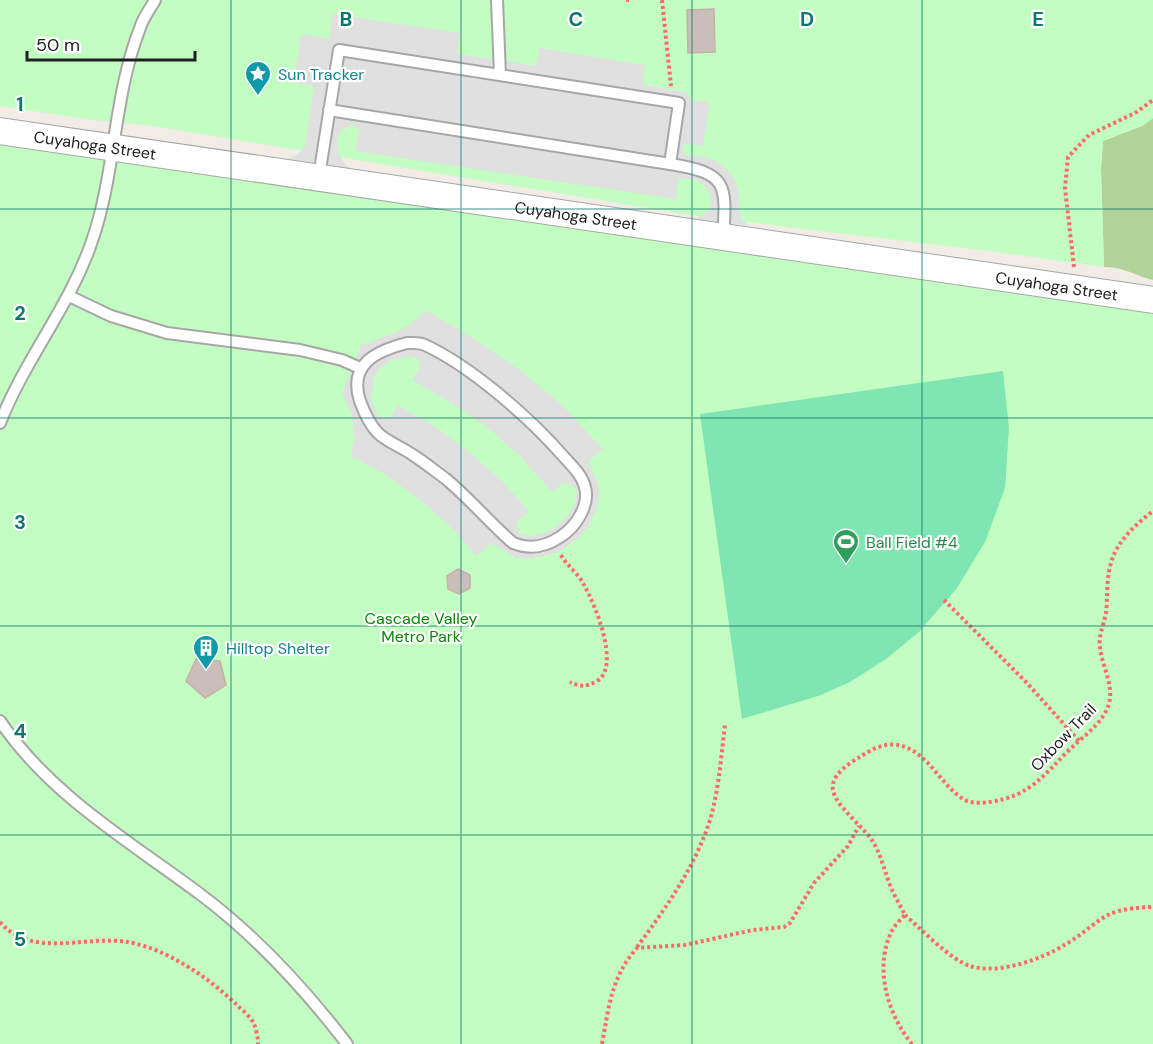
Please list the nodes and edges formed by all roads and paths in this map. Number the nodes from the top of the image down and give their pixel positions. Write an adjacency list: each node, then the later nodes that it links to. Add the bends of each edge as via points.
1 (155, 0): 11 (lane, via 140,26 126,70)
2 (497, 0): 6 (lane)
3 (626, 0): 4 (path)
4 (632, 0)
5 (662, 0): 8 (path)
6 (500, 75): 8 (lane); 9 (lane, via 339,50)
7 (1153, 100): 15 (path, via 1089,135 1068,157 1065,188)
8 (673, 102): 12 (lane, via 679,103)
9 (328, 110): 12 (lane); 13 (lane)
10 (0, 131): 11 (street, Cuyahoga Street)
11 (112, 147): 13 (street, Cuyahoga Street); 16 (lane, via 93,238)
12 (670, 164): 14 (lane, via 708,173 722,185)
13 (319, 177): 14 (street, Cuyahoga Street)
14 (723, 237): 15 (street, Cuyahoga Street)
15 (1077, 289): 17 (street, Cuyahoga Street)
16 (69, 296): 18 (lane, via 111,316 166,333 290,348); 19 (lane, via 24,372)
17 (1153, 300)
18 (360, 368): 18 (lane, via 358,394 364,413 379,434 447,480 513,543 533,547 552,542 579,518 587,495 575,470 540,430 460,366 418,343 395,346)
19 (0, 423)
20 (1153, 511): 26 (path, Oxbow Trail, via 1121,541 1111,562 1099,645 1111,698 1106,712)
21 (558, 552): 23 (path, via 584,583 607,656 601,679 582,687)
22 (944, 600): 26 (path, via 1028,683)
23 (570, 682)
24 (0, 720): 33 (lane, via 16,743 64,793 200,894 256,942)
25 (725, 725): 31 (path, via 717,786 696,856)
26 (1079, 741): 27 (path, Oxbow Trail, via 1045,776 1020,794 979,803 964,800 919,755 902,746 870,750 835,779 833,790)
27 (859, 826): 29 (path, Oxbow Trail, via 871,839); 31 (path, via 848,846 814,883 784,927 685,945)
28 (1153, 907): 29 (path, Oxbow Trail, via 1109,915 1039,958 1009,967 982,968 969,966 952,955)
29 (905, 915): 35 (path, via 893,930 884,957 884,987 893,1014)
30 (0, 921): 32 (path, via 23,938 49,944 128,942 168,956 211,983 246,1014 252,1020)
31 (637, 948): 34 (path, via 617,976)
32 (258, 1044)
33 (346, 1044)
34 (602, 1044)
35 (912, 1044)

